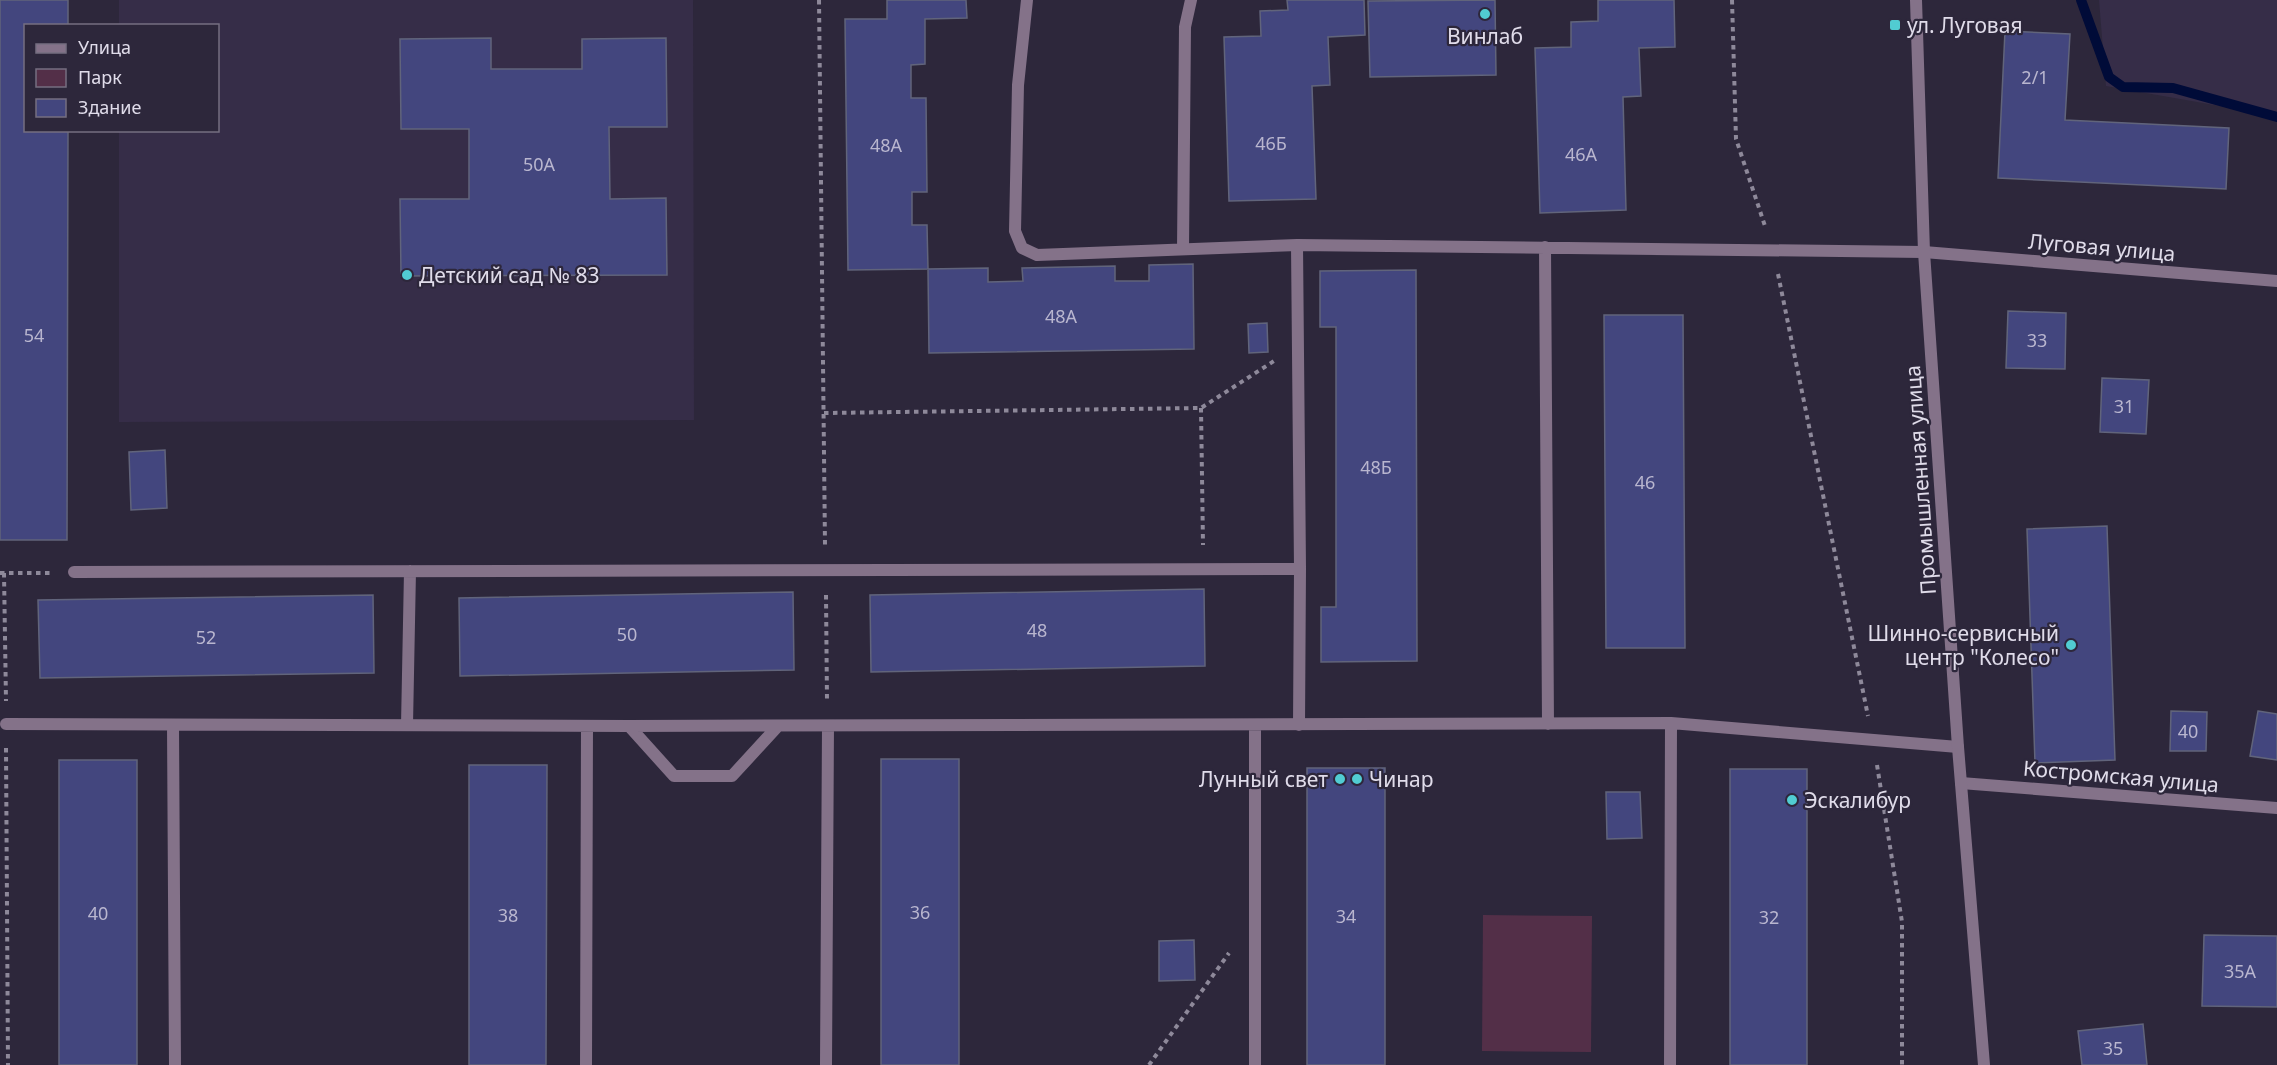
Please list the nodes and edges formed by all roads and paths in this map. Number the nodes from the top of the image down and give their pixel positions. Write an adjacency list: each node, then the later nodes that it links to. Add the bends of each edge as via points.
1 (819, 0): 14 (path)
2 (1027, 0): 8 (street, Луговая улица, via 1018,85 1015,231 1022,248 1037,255)
3 (1191, 0): 8 (street, via 1185,27)
4 (1732, 0): 9 (path, via 1736,139)
5 (1916, 0): 10 (street, Промышленная улица)
6 (1297, 245): 7 (street, Луговая улица); 8 (street, Луговая улица); 12 (street)
7 (1545, 247): 9 (street, Луговая улица); 24 (street)
8 (1183, 249)
9 (1773, 251): 10 (street, Луговая улица); 32 (path)
10 (1924, 252): 11 (street, Луговая улица); 33 (street, Промышленная улица)
11 (2277, 281)
12 (1298, 346): 13 (path); 16 (street)
13 (1201, 408): 14 (path); 15 (path)
14 (824, 413): 17 (path)
15 (1204, 569): 16 (street); 17 (street)
16 (1300, 569): 23 (street)
17 (825, 570): 18 (street); 31 (path)
18 (410, 571): 19 (street); 26 (street)
19 (74, 572): 20 (path)
20 (2, 573): 22 (path)
21 (1671, 723): 24 (street); 32 (street); 43 (street)
22 (6, 724): 25 (street); 37 (path)
23 (1299, 724): 24 (street); 27 (street)
24 (1548, 724)
25 (173, 725): 26 (street); 38 (street)
26 (407, 725): 28 (street)
27 (1255, 725): 31 (street); 36 (street)
28 (587, 726): 29 (street); 39 (street)
29 (629, 726): 30 (street); 30 (street, via 674,776 732,776)
30 (778, 726): 31 (street)
31 (828, 726): 40 (street)
32 (1873, 740): 33 (street); 44 (path, via 1902,922)
33 (1958, 747): 34 (street, Промышленная улица)
34 (1961, 783): 35 (street, Костромская улица); 45 (street, Промышленная улица)
35 (2277, 808)
36 (1255, 917): 41 (path); 42 (street)
37 (8, 1065)
38 (175, 1065)
39 (586, 1065)
40 (826, 1065)
41 (1149, 1065)
42 (1255, 1065)
43 (1670, 1065)
44 (1902, 1065)
45 (1984, 1065)

